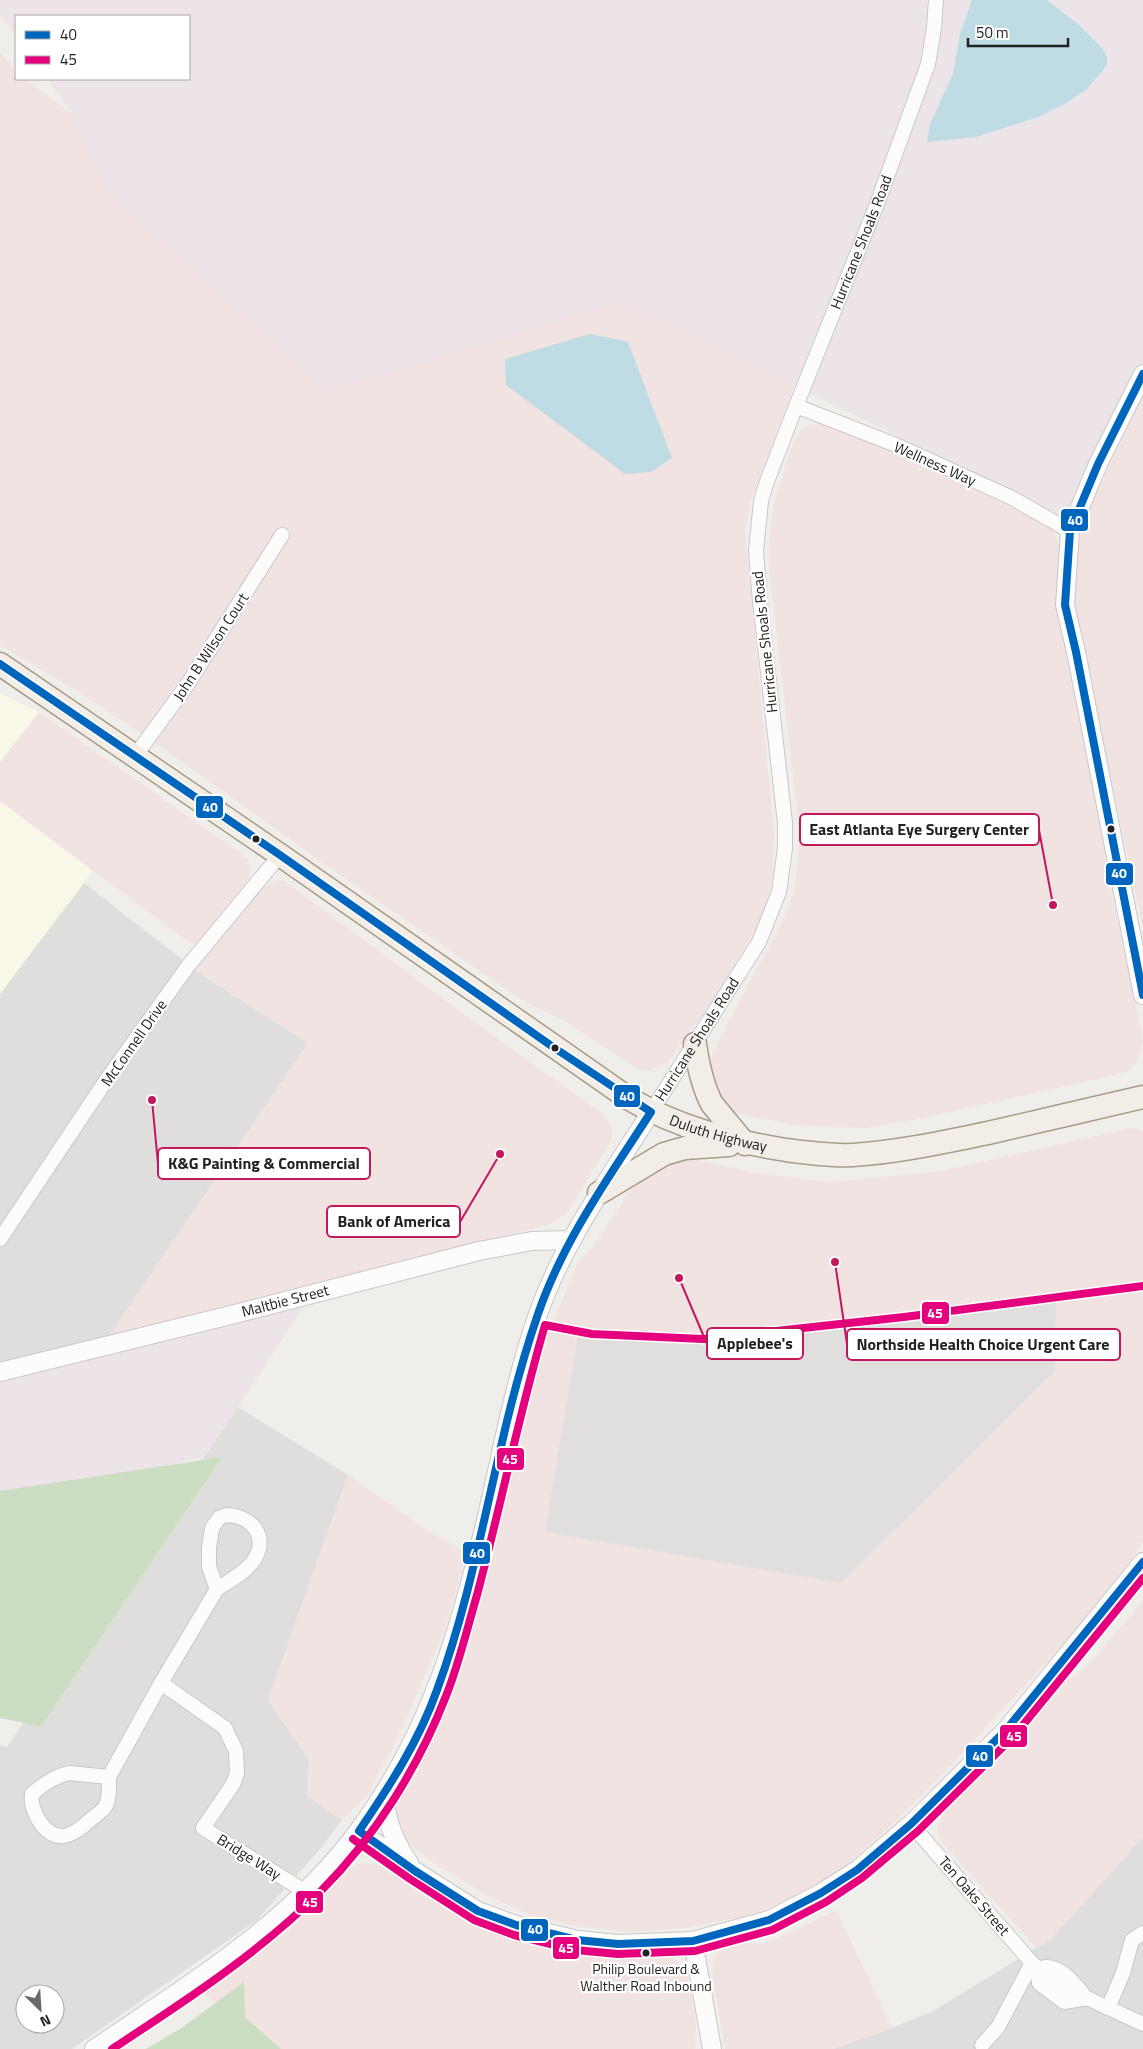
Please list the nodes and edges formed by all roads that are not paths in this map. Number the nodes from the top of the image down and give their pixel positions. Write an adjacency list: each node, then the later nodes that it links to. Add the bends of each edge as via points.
1 (936, 0): 3 (street, Hurricane Shoals Road, via 928,64 877,204)
2 (1143, 374): 4 (street, via 1098,464)
3 (796, 406): 4 (street, Wellness Way, via 896,445 1010,498); 10 (street, Hurricane Shoals Road, via 766,484 756,551 783,799 783,870 773,909 759,942)
4 (1070, 531): 9 (street, via 1065,605)
5 (282, 536): 7 (street, John B Wilson Court, via 187,685)
6 (0, 664): 7 (main road, Duluth Highway)
7 (135, 756): 8 (main road, Duluth Highway)
8 (280, 855): 12 (main road, Duluth Highway); 15 (street, McConnell Drive, via 188,966 107,1079)
9 (1143, 995)
10 (695, 1044): 12 (street, Hurricane Shoals Road); 13 (main road, via 699,1072 712,1104)
11 (1143, 1097): 13 (main road, Duluth Highway, via 958,1139 882,1152 851,1155 807,1153)
12 (651, 1112): 13 (main road, Duluth Highway); 14 (street, Hurricane Shoals Road)
13 (745, 1144): 14 (main road, via 685,1148 664,1154)
14 (599, 1193): 16 (street, Hurricane Shoals Road)
15 (0, 1240)
16 (571, 1240): 17 (street, Maltbie Street, via 532,1241 479,1251); 22 (street, Hurricane Shoals Road, via 538,1313 524,1359 447,1663 424,1721)
17 (0, 1372)
18 (1143, 1562): 23 (street, via 1006,1730)
19 (217, 1589): 19 (street, via 254,1560 260,1544 252,1523 238,1515 219,1518 212,1528 209,1567); 20 (street)
20 (161, 1683): 21 (street); 26 (street, Bridge Way, via 225,1728 236,1752 234,1784 202,1828)
21 (109, 1777): 21 (street, via 105,1807 71,1836 47,1832 31,1804 32,1794 59,1775)
22 (383, 1796): 24 (street, Hurricane Shoals Road); 25 (street, via 394,1840)
23 (911, 1824): 28 (street, via 857,1870 821,1894 769,1920); 29 (street, Ten Oaks Street)
24 (358, 1831): 25 (street); 26 (street, Hurricane Shoals Road)
25 (415, 1871): 28 (street, via 478,1911 539,1931 577,1940 618,1944)
26 (306, 1892): 35 (street, Hurricane Shoals Road, via 271,1924 217,1965)
27 (1143, 1933): 32 (street, via 1132,1940)
28 (694, 1941): 36 (street)
29 (1034, 1965): 30 (street, via 1051,1966); 30 (street, Ten Oaks Street, via 1039,1983); 34 (street, via 998,2027)
30 (1055, 1981): 31 (street, via 1071,1979); 31 (street, via 1064,2002)
31 (1087, 1998): 32 (street)
32 (1108, 2008): 33 (street)
33 (1143, 2024)
34 (982, 2045)
35 (94, 2049)
36 (712, 2049)

